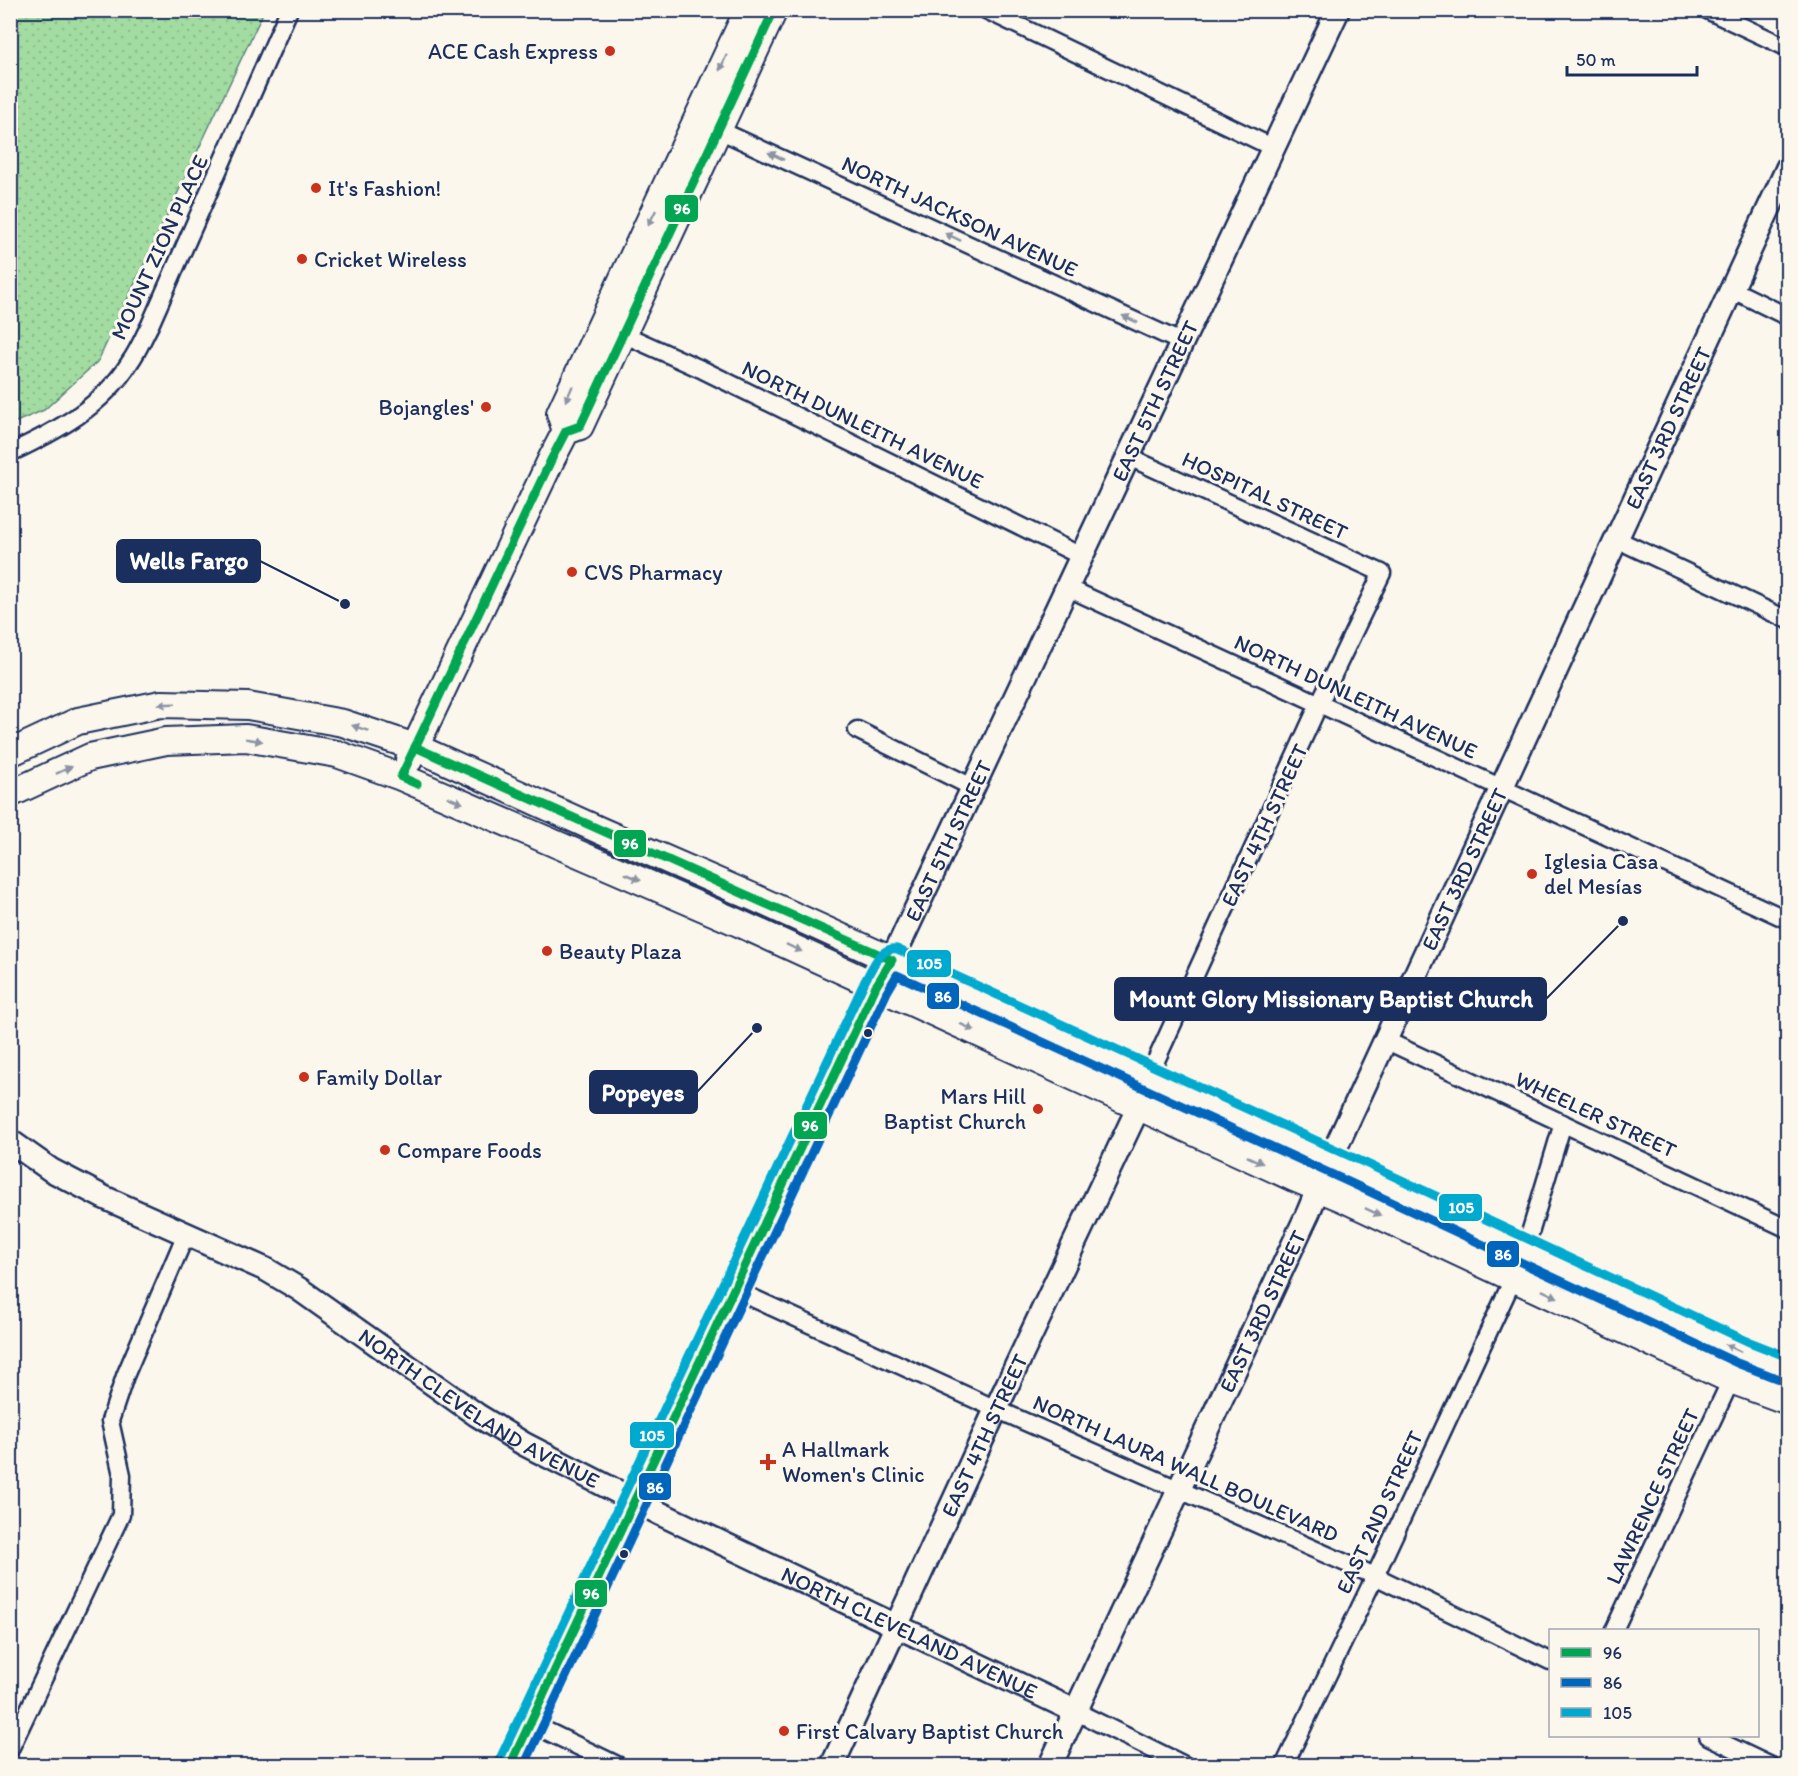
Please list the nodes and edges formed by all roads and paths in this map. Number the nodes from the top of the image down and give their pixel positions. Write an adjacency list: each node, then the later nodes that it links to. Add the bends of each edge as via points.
1 (289, 10): 16 (street, MOUNT ZION PLACE, via 131,361 118,381 70,423)
2 (748, 10): 15 (main road, one-way to 15, via 560,413)
3 (774, 10): 8 (main road)
4 (986, 10): 9 (street)
5 (1338, 10): 9 (street, EAST 5TH STREET)
6 (1707, 10): 7 (street)
7 (1788, 48)
8 (719, 130): 13 (main road); 14 (street, NORTH JACKSON AVENUE, one-way to 8)
9 (1274, 148): 14 (street, EAST 5TH STREET)
10 (1788, 167): 11 (street, EAST 3RD STREET)
11 (1731, 289): 12 (street); 18 (street, EAST 3RD STREET)
12 (1788, 317)
13 (623, 334): 15 (main road, via 580,426); 19 (street, NORTH DUNLEITH AVENUE)
14 (1183, 343): 17 (street, EAST 5TH STREET)
15 (566, 431): 25 (main road)
16 (10, 453)
17 (1129, 457): 19 (street, EAST 5TH STREET); 20 (street, HOSPITAL STREET)
18 (1616, 539): 22 (street); 29 (street, EAST 3RD STREET)
19 (1083, 557): 21 (street, EAST 5TH STREET)
20 (1382, 573): 23 (street, EAST 4TH STREET)
21 (1068, 588): 23 (street, NORTH DUNLEITH AVENUE); 28 (street, EAST 5TH STREET)
22 (1788, 620)
23 (1320, 704): 29 (street, NORTH DUNLEITH AVENUE); 35 (street, EAST 4TH STREET)
24 (857, 730): 28 (street)
25 (415, 747): 26 (main road, one-way to 26, via 343,723 248,706 161,704 78,721); 27 (main road); 32 (main road)
26 (10, 753)
27 (401, 777): 30 (main road, one-way to 27, via 90,758 166,741 246,738 337,754); 33 (main road, one-way to 33)
28 (974, 788): 32 (street, EAST 5TH STREET)
29 (1501, 788): 31 (street, NORTH DUNLEITH AVENUE); 34 (street, EAST 3RD STREET)
30 (10, 794)
31 (1788, 920)
32 (892, 960): 33 (street, EAST 5TH STREET); 35 (main road)
33 (876, 986): 36 (main road, one-way to 36); 45 (street, EAST 5TH STREET)
34 (1385, 1040): 37 (street, WHEELER STREET); 39 (street, EAST 3RD STREET)
35 (1148, 1078): 39 (main road)
36 (1139, 1106): 40 (main road, one-way to 40); 49 (street, EAST 4TH STREET)
37 (1563, 1123): 41 (street, WHEELER STREET); 43 (street)
38 (10, 1141): 42 (street, NORTH CLEVELAND AVENUE, via 51,1170)
39 (1330, 1160): 40 (street, EAST 3RD STREET); 43 (main road)
40 (1320, 1188): 44 (main road, one-way to 44); 50 (street, EAST 3RD STREET)
41 (1788, 1229)
42 (186, 1234): 51 (street, NORTH CLEVELAND AVENUE, via 267,1270 299,1289 477,1415 524,1444); 59 (street, via 125,1376 110,1421 122,1475 122,1515)
43 (1525, 1250): 46 (main road, one-way to 43, via 1742,1353)
44 (1514, 1277): 47 (main road, one-way to 47); 52 (street, EAST 2ND STREET)
45 (735, 1290): 49 (street, NORTH LAURA WALL BOULEVARD); 51 (street, EAST 5TH STREET)
46 (1788, 1370)
47 (1731, 1380): 48 (main road); 54 (street, LAWRENCE STREET)
48 (1788, 1401)
49 (996, 1409): 50 (street, NORTH LAURA WALL BOULEVARD); 53 (street, EAST 4TH STREET)
50 (1179, 1490): 52 (street, NORTH LAURA WALL BOULEVARD); 56 (street, EAST 3RD STREET)
51 (635, 1501): 53 (street, NORTH CLEVELAND AVENUE); 57 (street, EAST 5TH STREET)
52 (1375, 1576): 55 (street, NORTH LAURA WALL BOULEVARD); 65 (street, EAST 2ND STREET)
53 (897, 1626): 56 (street, NORTH CLEVELAND AVENUE); 62 (street, EAST 4TH STREET)
54 (1614, 1629)
55 (1549, 1660)
56 (1075, 1712): 63 (street, EAST 3RD STREET); 64 (street, NORTH CLEVELAND AVENUE)
57 (530, 1723): 60 (street, EAST 5TH STREET); 61 (street)
58 (1710, 1737): 66 (street)
59 (10, 1749)
60 (510, 1766)
61 (619, 1766)
62 (832, 1766)
63 (1050, 1766)
64 (1186, 1766)
65 (1284, 1766)
66 (1771, 1766)

